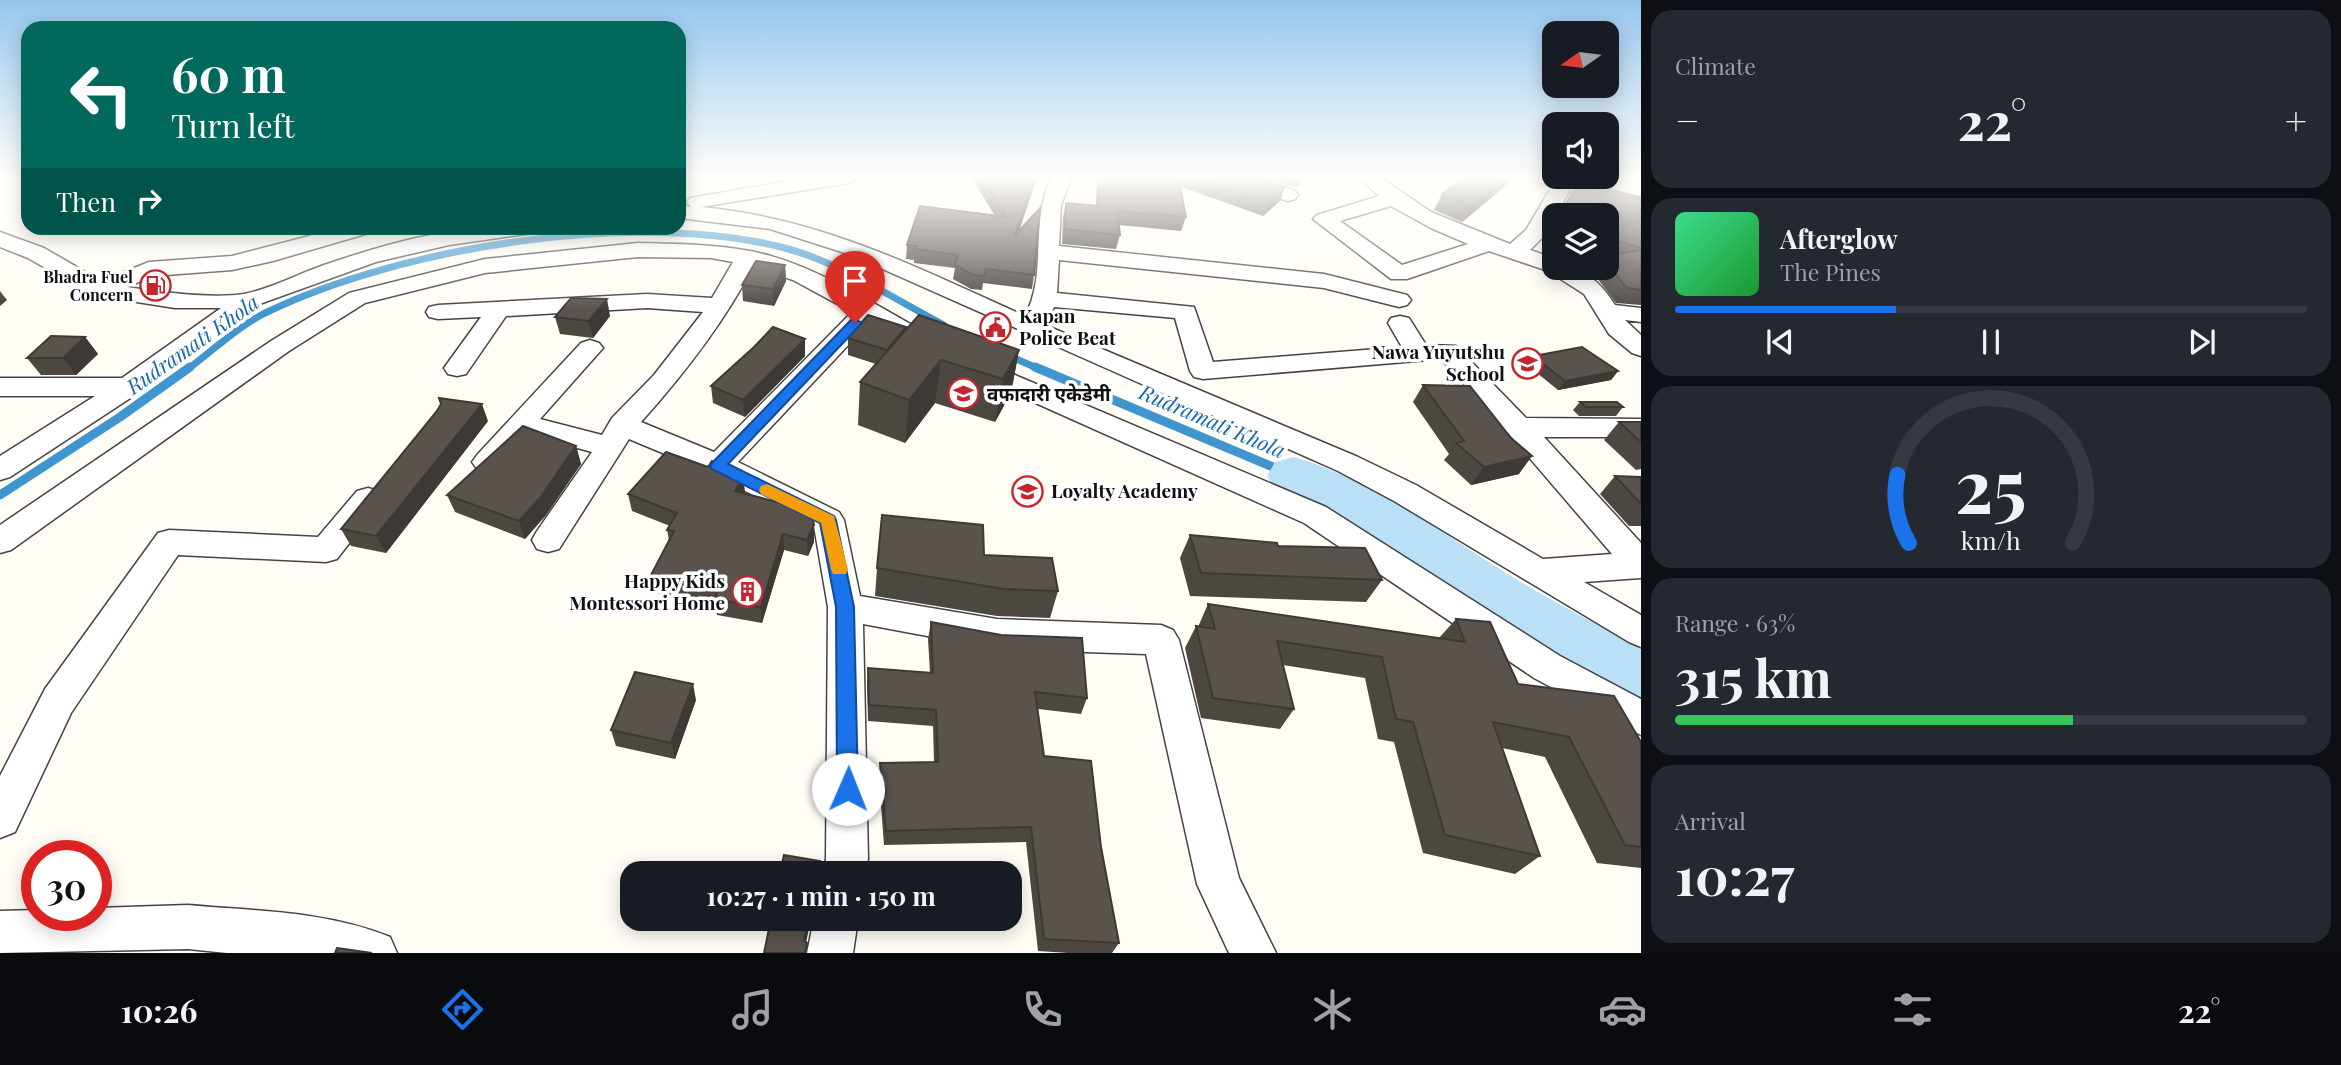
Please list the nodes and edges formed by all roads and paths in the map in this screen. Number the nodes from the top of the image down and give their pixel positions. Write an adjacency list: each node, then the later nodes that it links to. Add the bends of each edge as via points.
1 (765, 221): 24 (street, via 800,230 895,267)
2 (1050, 221): 11 (street)
3 (1327, 221): 9 (street, via 1399,274)
4 (1440, 221): 9 (street)
5 (1542, 221): 10 (street)
6 (337, 235): 15 (street, via 232,263 149,270)
7 (472, 235): 17 (street, via 369,257)
8 (0, 239): 15 (street, via 36,253)
9 (1488, 244): 10 (street)
10 (1515, 251): 13 (street)
11 (1048, 252): 16 (street); 27 (street, via 1324,281 1400,311)
12 (747, 257): 18 (street); 20 (street, via 801,275); 40 (street, via 711,251 625,251 485,265 357,298 280,346)
13 (1542, 262)
14 (1578, 280): 21 (street, via 1593,289)
15 (100, 290): 17 (street, via 175,301)
16 (1045, 299): 24 (street); 27 (street, via 1185,312 1203,371)
17 (246, 301): 30 (street)
18 (720, 306): 19 (street, via 647,301); 34 (street)
19 (499, 309): 22 (street); 28 (street)
20 (867, 311): 36 (street); 45 (street, via 948,354 1315,514 1547,667)
21 (1607, 311): 23 (street); 26 (street, via 1618,329)
22 (438, 312)
23 (1641, 315)
24 (1031, 328): 42 (street, via 1348,464)
25 (590, 348): 31 (street)
26 (1641, 348)
27 (1419, 354): 32 (street, via 1447,351)
28 (457, 368)
29 (0, 387): 30 (street)
30 (129, 387): 37 (street)
31 (520, 423): 34 (street); 35 (street)
32 (1519, 427): 33 (street); 41 (street)
33 (1641, 428)
34 (616, 436): 36 (street); 39 (street)
35 (487, 463)
36 (718, 465): 43 (street, via 828,520)
37 (0, 470)
38 (388, 474): 46 (street, via 326,550 169,542 58,701)
39 (548, 540)
40 (0, 541)
41 (1641, 565): 42 (street)
42 (1536, 572): 44 (street)
43 (845, 607): 47 (street); 54 (street, via 996,634 1161,640 1219,884)
44 (1641, 632)
45 (1641, 718)
46 (0, 818)
47 (847, 861)
48 (834, 931): 53 (street)
49 (0, 934): 50 (street)
50 (70, 942): 51 (street, via 188,927)
51 (307, 945): 52 (street)
52 (374, 953)
53 (830, 953)
54 (1253, 953)

